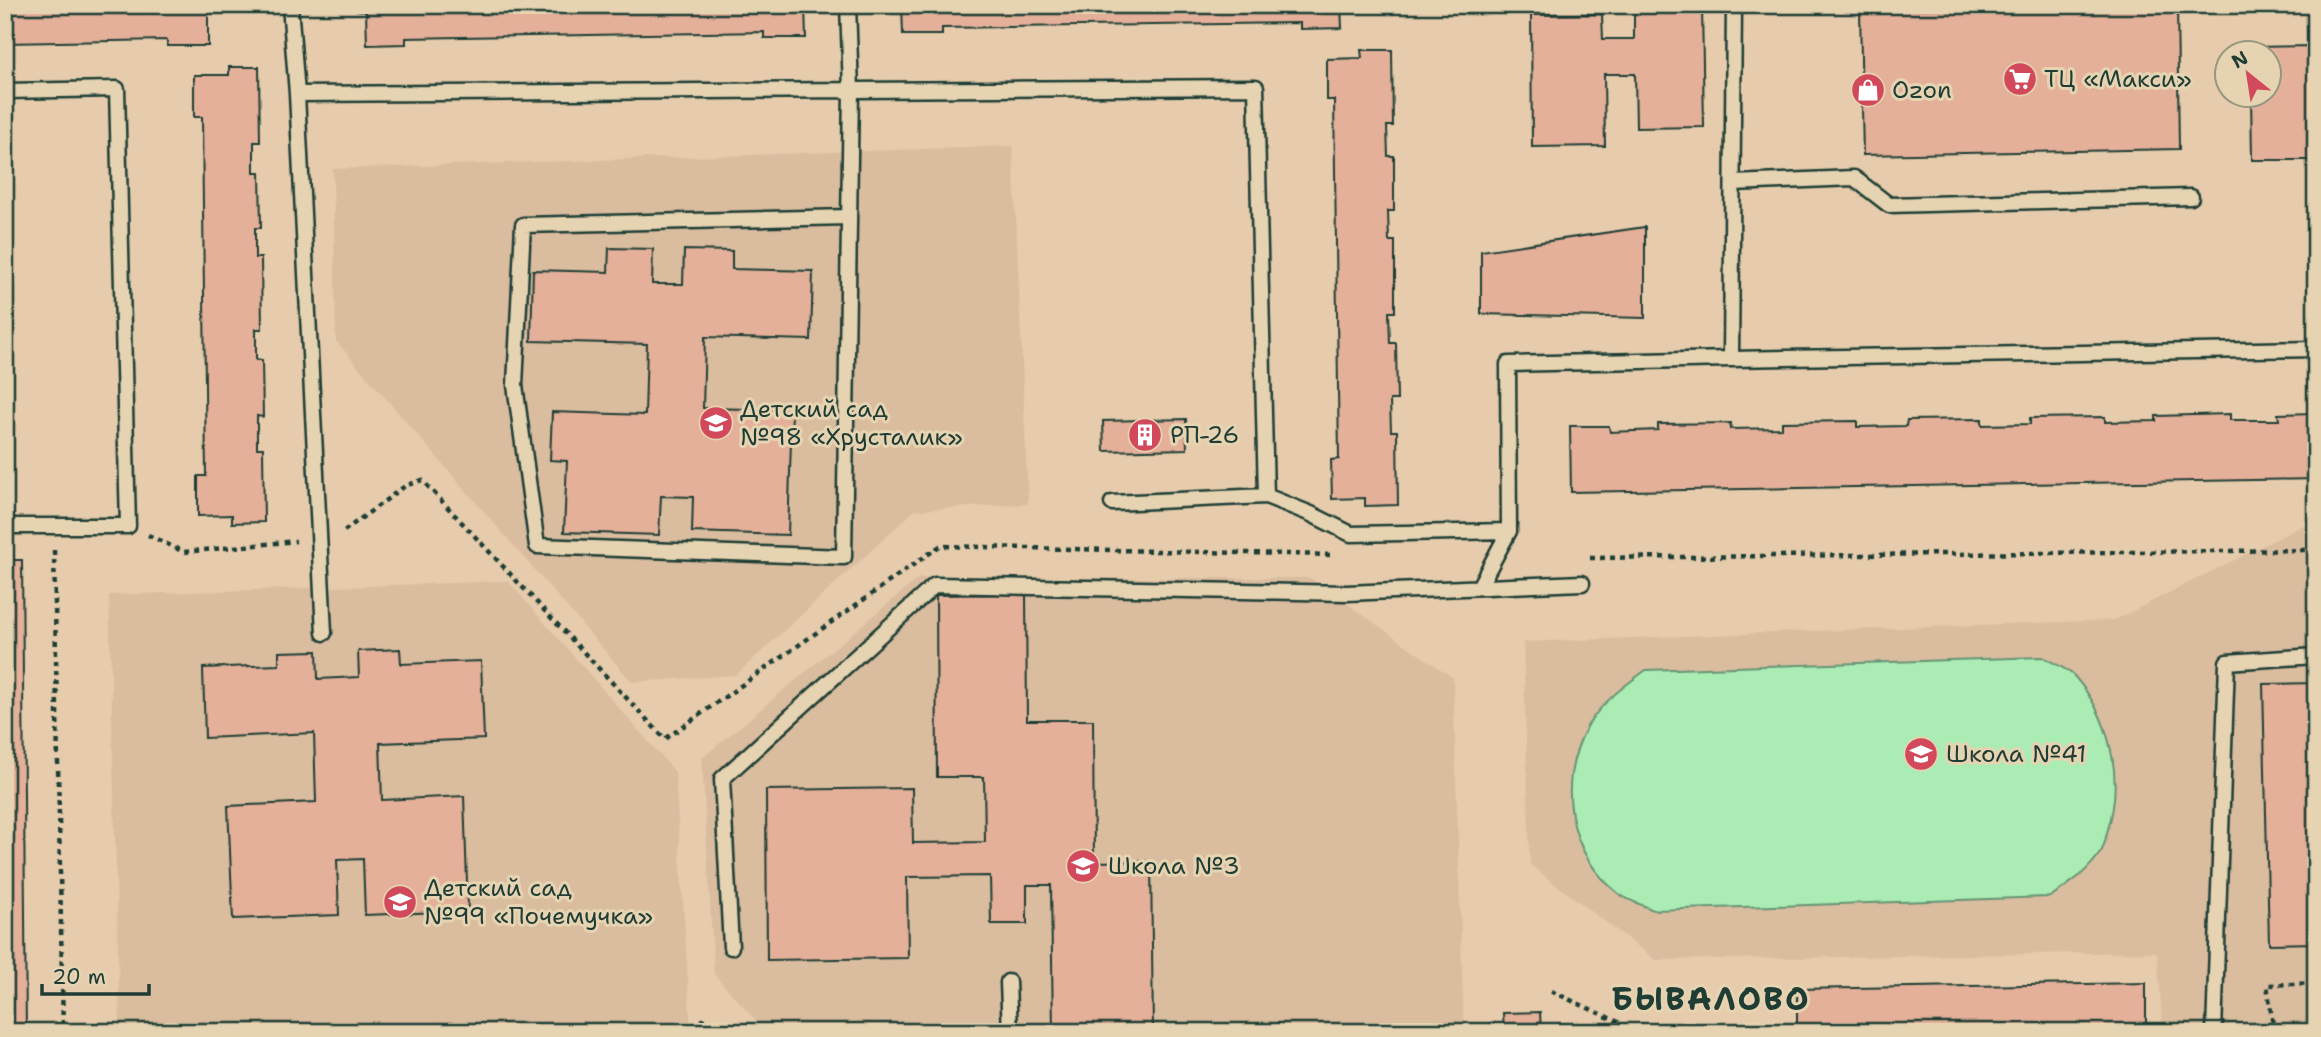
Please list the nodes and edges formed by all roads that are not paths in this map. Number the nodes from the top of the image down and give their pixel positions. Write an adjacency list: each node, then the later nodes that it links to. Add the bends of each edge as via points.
1 (290, 5): 6 (lane)
2 (848, 5): 4 (lane)
3 (1734, 5): 7 (lane)
4 (851, 90): 6 (lane); 9 (lane); 12 (lane, via 1256,87)
5 (5, 91): 14 (lane, via 117,89 128,526)
6 (297, 94): 18 (lane)
7 (1732, 183): 8 (lane, via 1854,178 1889,205); 11 (lane)
8 (2191, 197)
9 (849, 217): 9 (lane, via 844,557 537,546 515,384 523,225)
10 (2316, 349): 11 (lane)
11 (1731, 359): 15 (lane, via 1508,364)
12 (1266, 496): 13 (lane); 15 (lane, via 1351,534)
13 (1112, 503)
14 (5, 526)
15 (1509, 531): 17 (lane)
16 (1581, 583): 17 (lane)
17 (1479, 587): 20 (lane, via 1347,593 934,585 722,779)
18 (324, 633)
19 (2316, 656): 23 (lane, via 2227,662)
20 (731, 947)
21 (1008, 982): 22 (lane)
22 (1010, 1032)
23 (2214, 1032)

